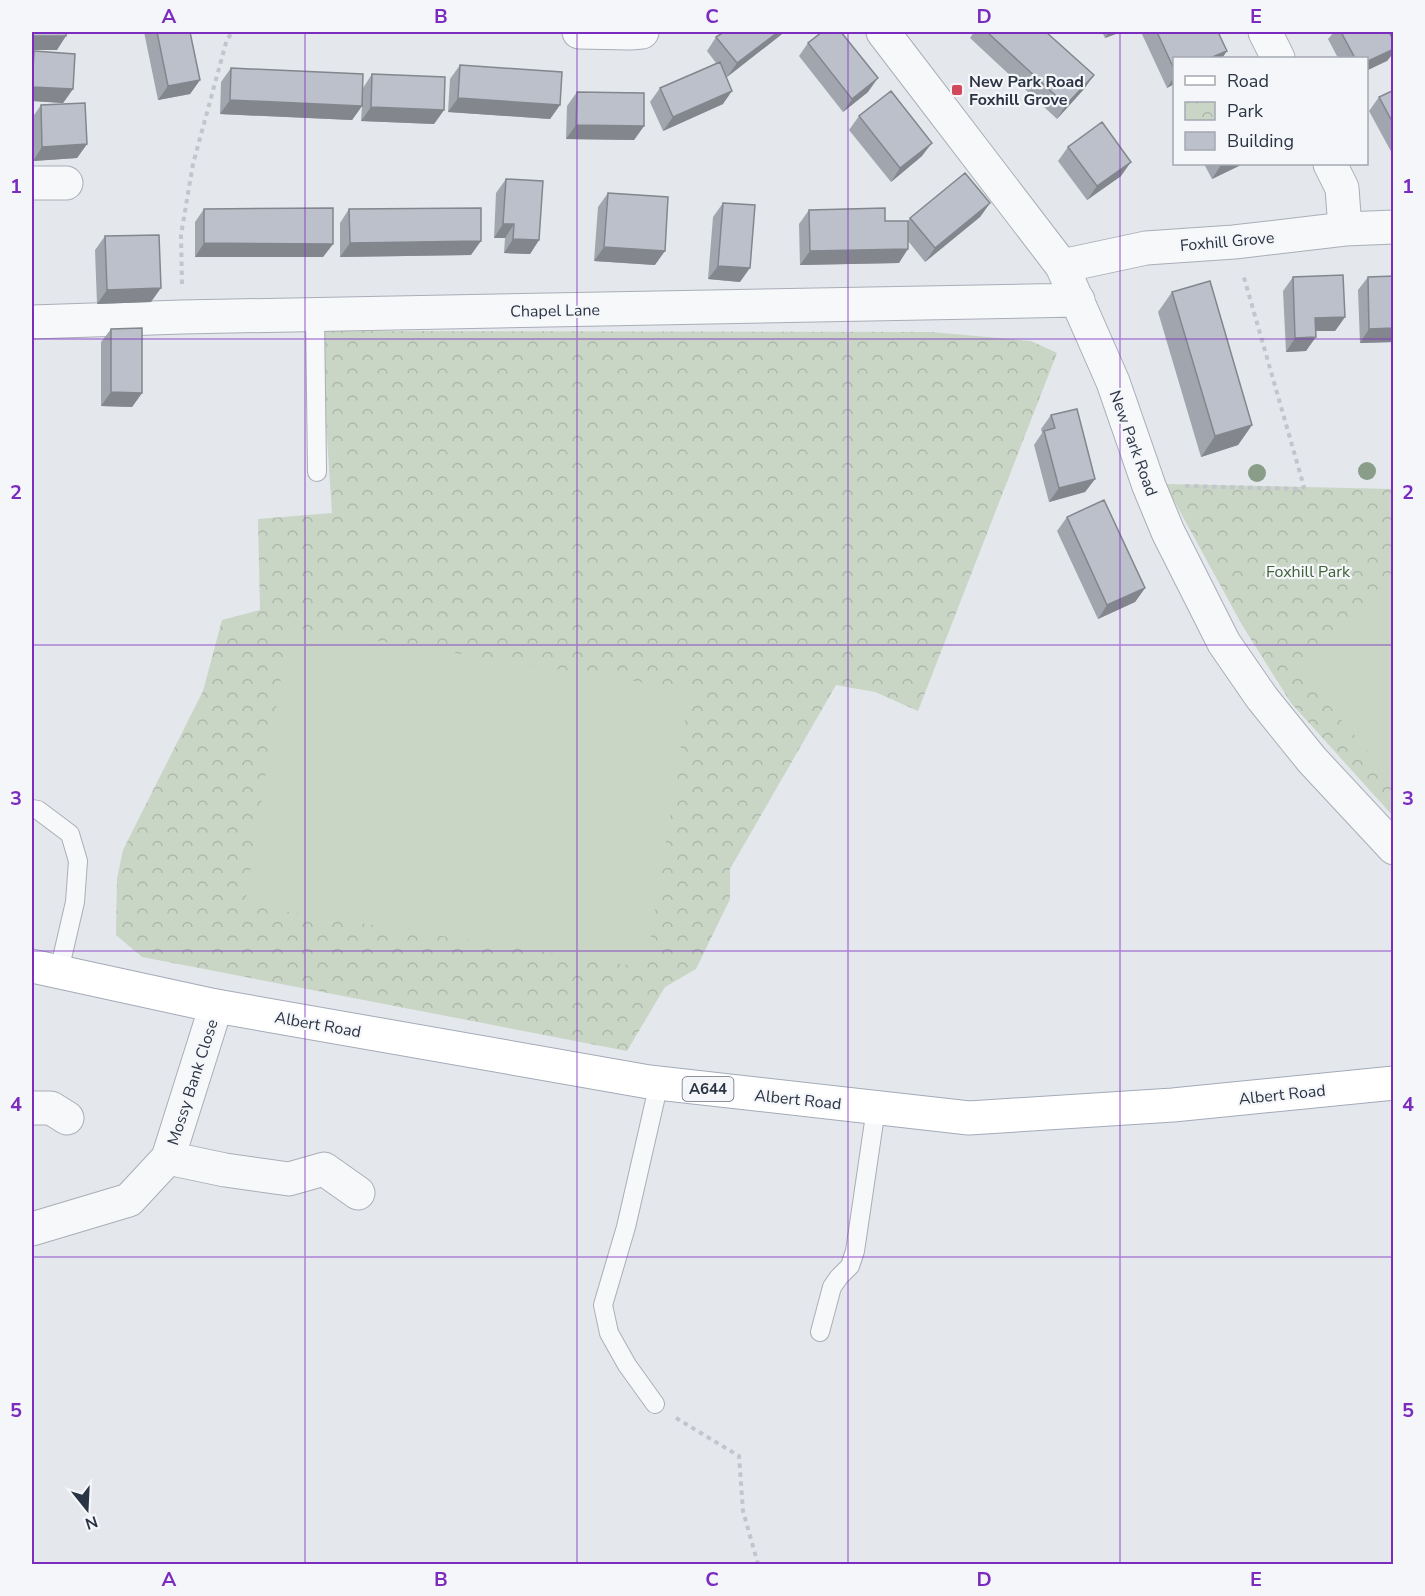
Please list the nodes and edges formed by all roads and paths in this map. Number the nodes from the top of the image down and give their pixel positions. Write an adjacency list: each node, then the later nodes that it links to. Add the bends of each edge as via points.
1 (233, 32): 16 (path, via 227,39 193,164 182,235)
2 (579, 32): 3 (street)
3 (642, 32)
4 (883, 32): 13 (street, New Park Road)
5 (1265, 32): 6 (street)
6 (1278, 57)
7 (1330, 165): 11 (street, via 1342,188)
8 (32, 183): 9 (street)
9 (66, 183)
10 (1394, 227): 11 (street, Foxhill Grove)
11 (1344, 229): 12 (street, Foxhill Grove)
12 (1234, 242): 13 (street, Foxhill Grove, via 1146,248); 19 (path, via 1304,487)
13 (1062, 266): 14 (street, New Park Road)
14 (1078, 300): 15 (street, Chapel Lane); 19 (street, New Park Road, via 1113,382)
15 (315, 314): 16 (street, Chapel Lane); 18 (lane)
16 (182, 317): 17 (street, Chapel Lane)
17 (32, 321)
18 (317, 472)
19 (1149, 486): 21 (street, New Park Road, via 1224,643 1312,760)
20 (32, 809): 22 (lane, via 70,834 78,861 75,902)
21 (1394, 848)
22 (45, 969): 23 (main road, Albert Road / A644)
23 (216, 1006): 24 (main road, Albert Road / A644); 29 (street, Mossy Bank Close)
24 (659, 1083): 27 (main road, Albert Road / A644); 33 (lane, via 626,1227 603,1305 609,1333)
25 (1394, 1083): 27 (main road, Albert Road / A644, via 1173,1105 969,1118)
26 (32, 1108): 28 (street, via 51,1108)
27 (876, 1108): 32 (lane, via 855,1251 850,1266 832,1287)
28 (67, 1118)
29 (168, 1158): 30 (street, Mossy Bank Close, via 289,1179 324,1170); 31 (street, Mossy Bank Close, via 129,1200)
30 (358, 1193)
31 (32, 1229)
32 (820, 1332)
33 (655, 1404): 34 (path, via 739,1456 743,1511)
34 (758, 1564)

